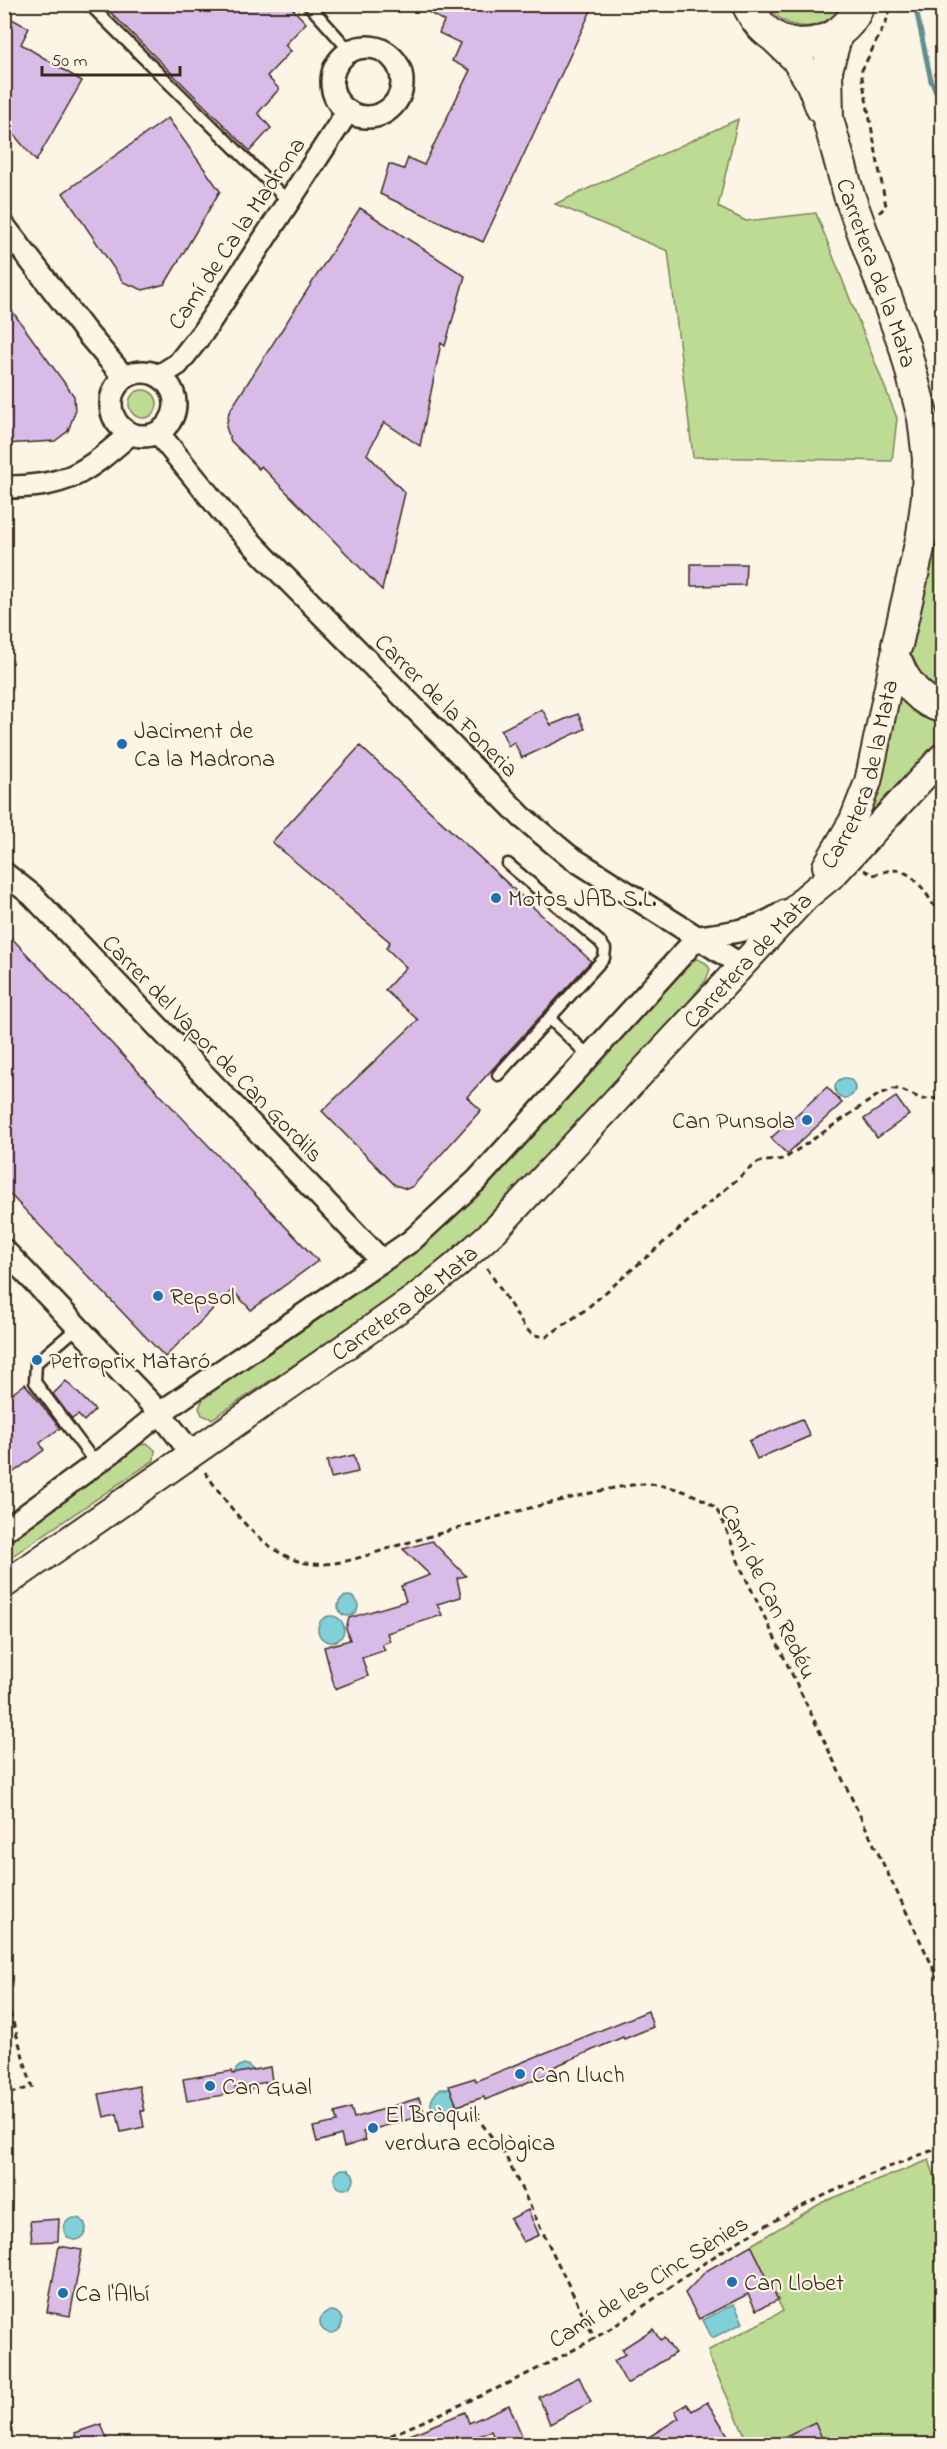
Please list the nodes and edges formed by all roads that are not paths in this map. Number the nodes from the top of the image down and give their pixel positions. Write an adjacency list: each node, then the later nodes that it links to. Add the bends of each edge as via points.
1 (89, 4): 10 (lane)
2 (308, 4): 7 (lane)
3 (747, 4): 6 (main road, Carretera de la Mata)
4 (859, 4): 5 (main road, via 849,23)
5 (837, 34): 6 (main road, via 803,44); 9 (main road, Carretera de la Mata, via 826,70)
6 (772, 35): 9 (main road, Carretera de la Mata, via 796,58)
7 (350, 51): 8 (street, via 333,72 332,84 340,104); 8 (street, via 376,48 387,53 399,66 402,84 398,99 377,116 364,117)
8 (348, 111): 10 (street, Camí de Ca la Madrona)
9 (828, 119): 12 (main road, Carretera de la Mata, via 849,195)
10 (289, 202): 13 (street, Camí de Ca la Madrona, via 203,332 178,364)
11 (4, 226): 14 (street)
12 (905, 348): 15 (main road, via 926,386); 20 (main road, Carretera de la Mata, via 923,418 928,459)
13 (159, 376): 14 (street, via 145,371); 16 (street, via 172,389 175,407 169,423)
14 (124, 377): 17 (street, via 113,390 110,407 117,423)
15 (942, 400)
16 (158, 433): 17 (street); 27 (street, Carrer de la Foneria, via 231,521 522,817 569,856)
17 (130, 434): 18 (street, via 104,457 64,481)
18 (4, 487)
19 (942, 488): 20 (main road)
20 (921, 535): 21 (main road)
21 (897, 654): 22 (main road, via 902,674 918,693); 26 (street, Carretera de la Mata, via 862,801)
22 (942, 707)
23 (942, 757): 26 (street, via 851,856)
24 (508, 864): 29 (lane, via 605,949 604,958)
25 (4, 873): 33 (street, Carrer del Vapor de Can Gordils, via 32,895)
26 (806, 897): 27 (street, Carretera de Mata, via 769,923); 28 (street, Carretera de Mata)
27 (698, 937): 28 (street, Carrer de la Foneria); 30 (street, Carretera de Mata)
28 (741, 965): 36 (street, Carretera de Mata, via 472,1250 415,1298)
29 (549, 1018): 30 (lane); 31 (lane)
30 (589, 1056): 33 (street, Carretera de Mata, via 477,1180 411,1241)
31 (498, 1075)
32 (4, 1250): 34 (street)
33 (382, 1261): 35 (street, Carretera de Mata)
34 (78, 1327): 35 (street); 37 (lane, via 36,1363 35,1382)
35 (160, 1413): 36 (street); 37 (street, Carretera de Mata)
36 (192, 1454): 39 (street, Carretera de Mata)
37 (96, 1464): 38 (street, Carretera de Mata)
38 (4, 1531)
39 (4, 1585)

